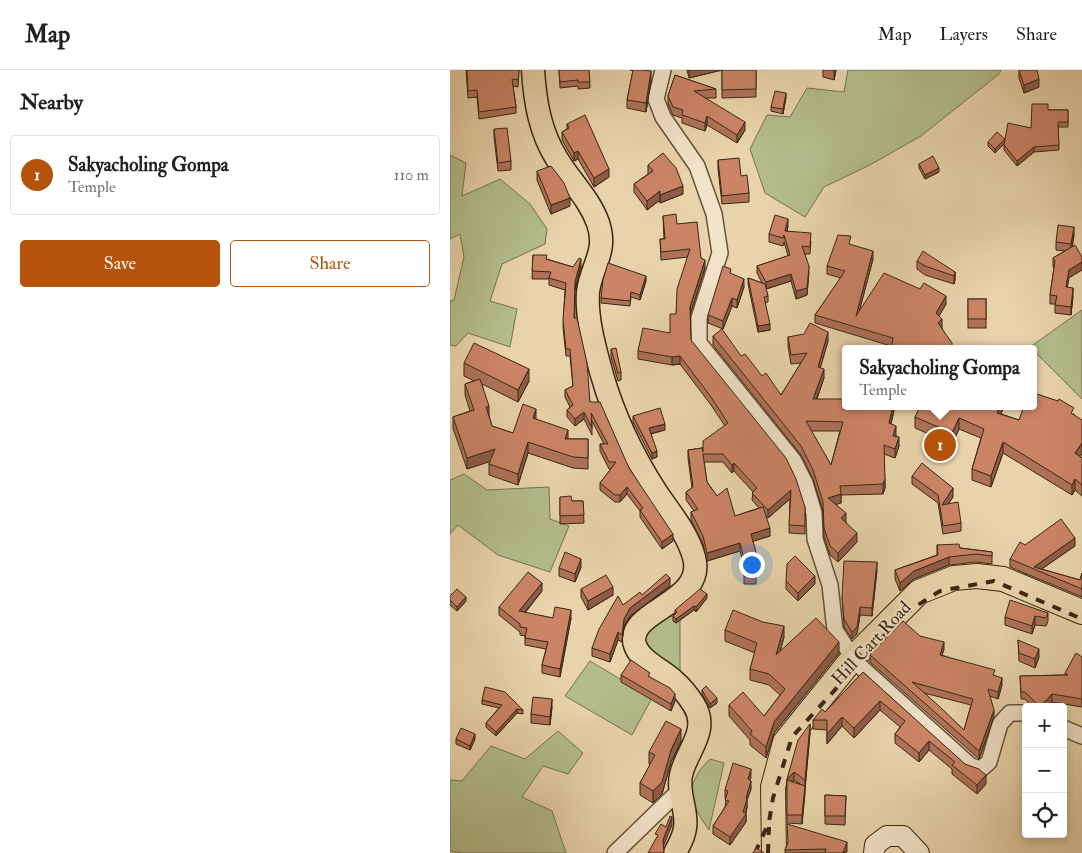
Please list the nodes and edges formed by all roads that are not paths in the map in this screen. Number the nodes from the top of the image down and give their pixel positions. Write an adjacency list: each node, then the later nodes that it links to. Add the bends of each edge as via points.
1 (533, 70): 8 (main road, via 542,129 557,160 584,196 598,223 601,243 589,289 588,309 603,377 631,452 686,534 695,559 693,578 686,589 676,601 640,624 634,643 639,653 675,682 695,706 700,723 697,740 680,776)
2 (662, 70): 4 (street, via 656,99 663,117 697,166 714,214 720,253 699,318 699,343 794,461 814,512 815,539 830,585 836,630)
3 (1082, 612): 4 (highway, Hill Cart Road, via 1003,578 954,578 919,592)
4 (857, 662): 5 (street, via 971,766 981,769 989,762 1000,724 1010,713); 11 (highway, Hill Cart Road, via 785,742 773,787)
5 (1022, 713)
6 (1067, 730): 7 (street)
7 (1082, 736)
8 (681, 789): 9 (street); 10 (main road, via 686,827)
9 (615, 853)
10 (675, 853)
11 (774, 853)
12 (874, 853): 13 (main road, via 876,845 887,836 904,836)
13 (919, 853)

